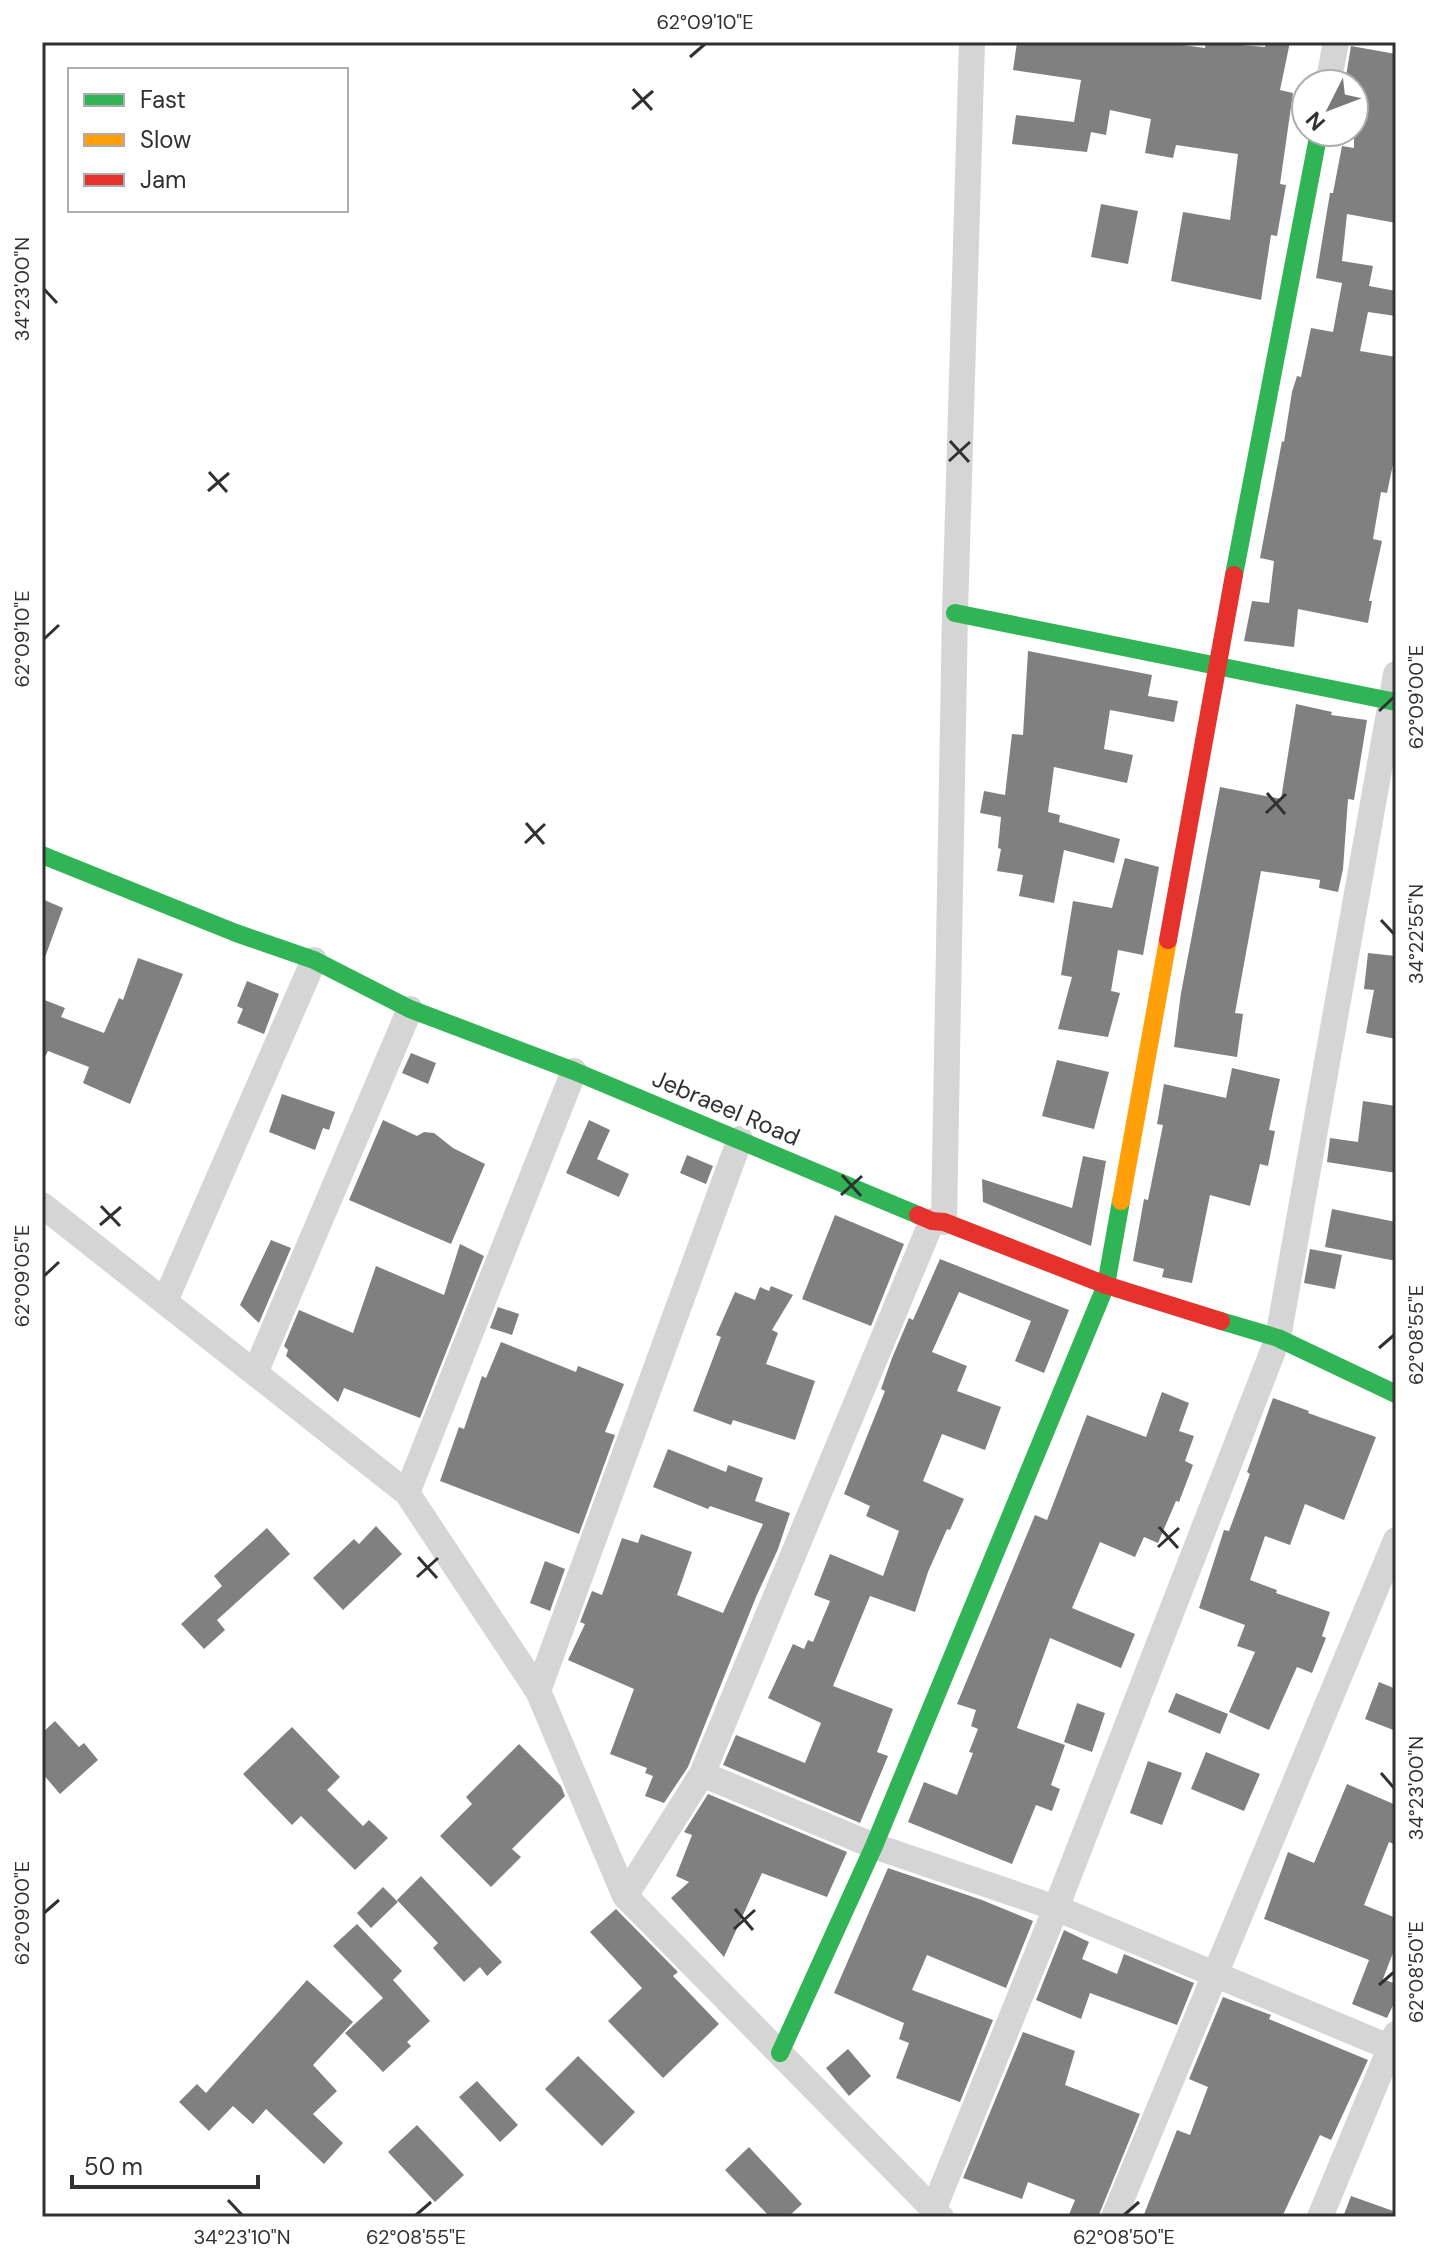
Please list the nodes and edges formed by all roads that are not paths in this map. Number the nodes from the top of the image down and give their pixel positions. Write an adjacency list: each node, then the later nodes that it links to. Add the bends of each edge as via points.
1 (972, 42): 5 (street)
2 (1336, 42): 3 (street)
3 (1331, 68)
4 (1316, 148): 6 (street)
5 (955, 613): 6 (street); 15 (street)
6 (1217, 667): 8 (street); 16 (street)
7 (1396, 674): 8 (street)
8 (1394, 702): 18 (street)
9 (42, 855): 10 (street, Jebraeel Road)
10 (314, 960): 11 (street, Jebraeel Road); 17 (street)
11 (410, 1009): 12 (street, Jebraeel Road); 19 (street)
12 (574, 1071): 13 (street, Jebraeel Road); 21 (street)
13 (740, 1139): 15 (street, Jebraeel Road); 23 (street)
14 (42, 1205): 17 (street)
15 (938, 1222): 16 (street, Jebraeel Road); 24 (street)
16 (1106, 1285): 18 (street, Jebraeel Road); 25 (street)
17 (165, 1301): 19 (street)
18 (1278, 1338): 20 (street, Jebraeel Road); 27 (street)
19 (255, 1373): 21 (street)
20 (1396, 1394)
21 (407, 1493): 23 (street)
22 (1396, 1540): 28 (street)
23 (538, 1691): 26 (street)
24 (702, 1774): 25 (street); 26 (street)
25 (874, 1846): 27 (street); 30 (street)
26 (625, 1896): 30 (street)
27 (1056, 1908): 28 (street); 31 (street)
28 (1216, 1975): 29 (street); 32 (street)
29 (1394, 2044): 33 (street)
30 (780, 2053): 31 (street)
31 (938, 2213)
32 (1114, 2217)
33 (1320, 2217)

